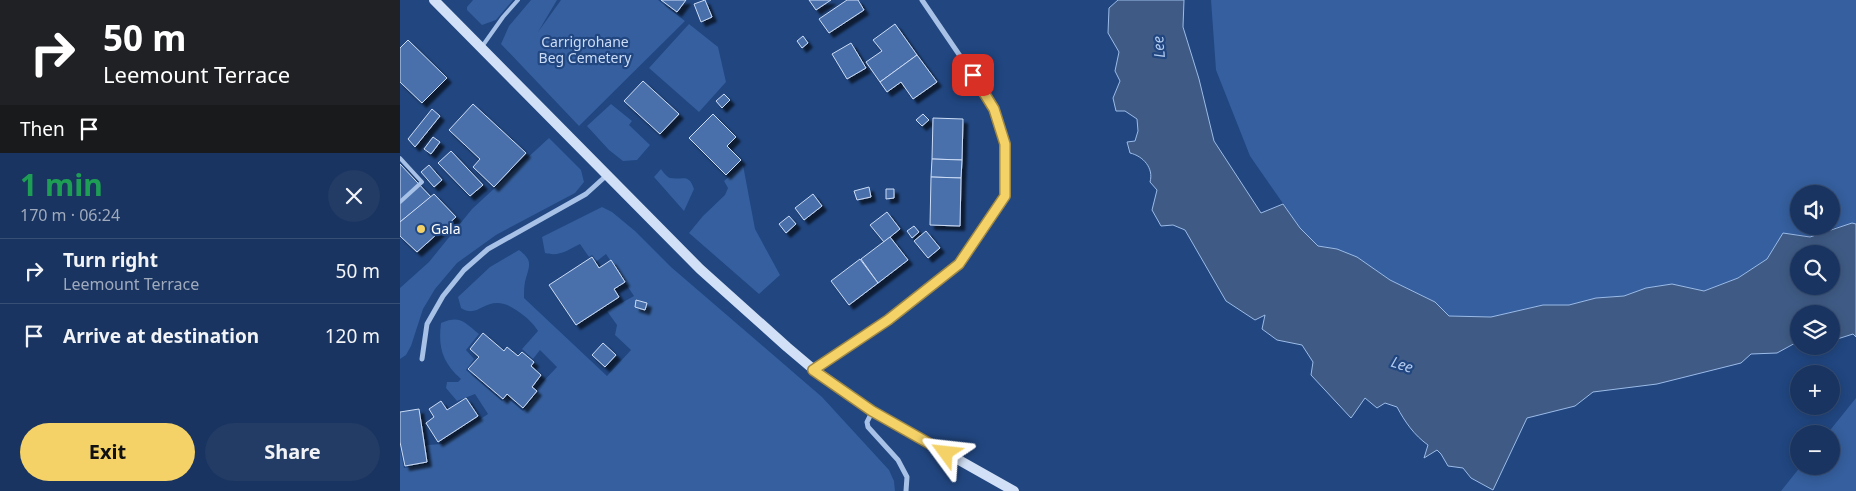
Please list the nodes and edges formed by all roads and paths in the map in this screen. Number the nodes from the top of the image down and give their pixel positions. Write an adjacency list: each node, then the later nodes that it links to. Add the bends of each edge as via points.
1 (434, 0): 4 (main road)
2 (518, 0): 4 (lane)
3 (922, 0): 9 (street, via 994,109 1005,144 1005,196 959,264 888,320)
4 (481, 48): 6 (main road)
5 (400, 158): 7 (lane, via 422,182)
6 (607, 176): 8 (street, via 586,194 488,249 464,270 443,296 427,324); 9 (main road, via 700,269)
7 (400, 202)
8 (422, 359)
9 (813, 370): 10 (main road)
10 (872, 411): 11 (street, via 868,427 898,460 907,476); 12 (main road)
11 (906, 491)
12 (1014, 491)

